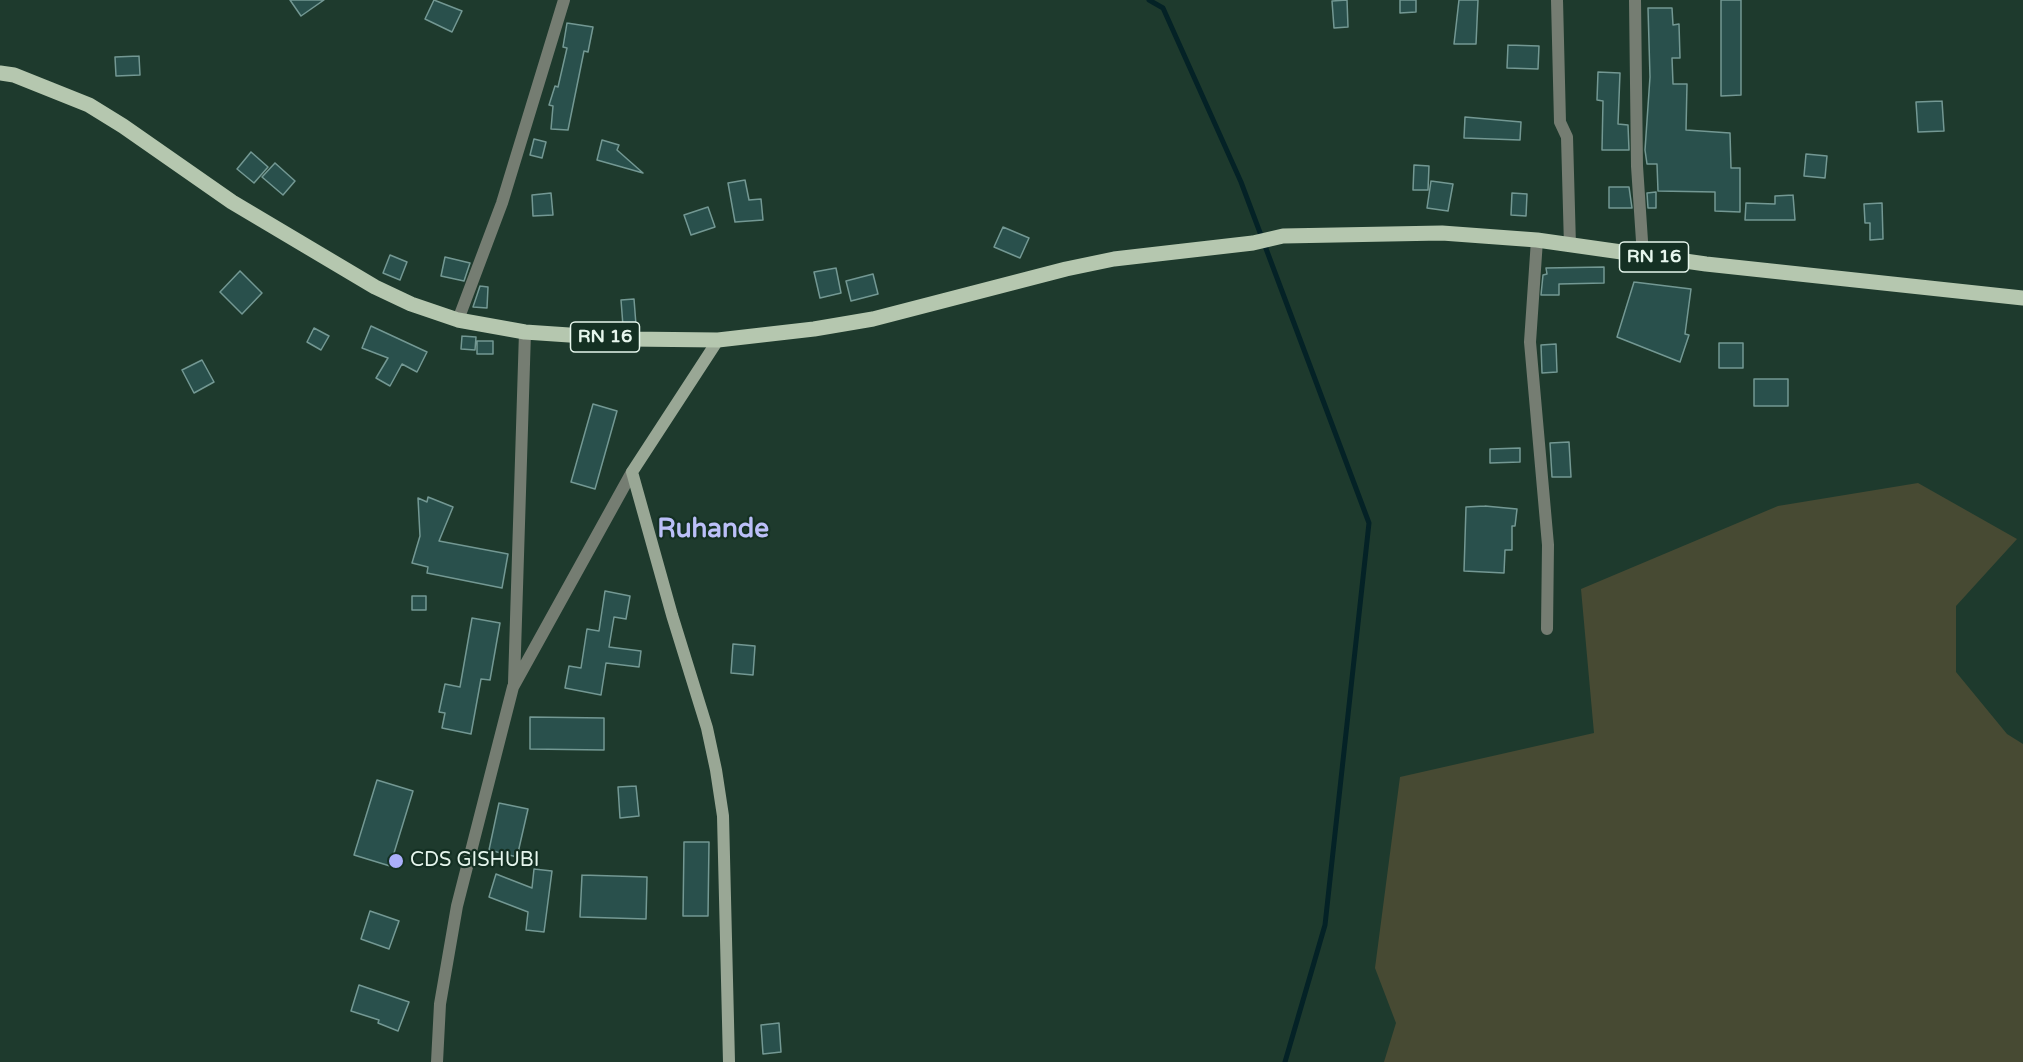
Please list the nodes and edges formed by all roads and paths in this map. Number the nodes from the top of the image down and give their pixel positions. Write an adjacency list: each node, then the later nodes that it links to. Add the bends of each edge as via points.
1 (564, 0): 9 (street, via 502,203)
2 (1557, 0): 6 (street, via 1560,122 1567,137)
3 (1635, 0): 7 (street)
4 (0, 73): 9 (main road, RN 16, via 88,105 142,138 231,202 365,281 411,304)
5 (1537, 240): 6 (main road, RN 16); 11 (main road, RN 16, via 1442,233 1283,236 1114,259 873,319); 13 (street, via 1530,342 1548,545)
6 (1570, 246): 7 (main road, RN 16)
7 (1642, 256): 8 (main road, RN 16)
8 (2023, 298)
9 (458, 320): 10 (main road, RN 16)
10 (525, 332): 11 (main road, RN 16); 14 (street)
11 (718, 340): 12 (main road)
12 (632, 472): 14 (street); 16 (main road, via 716,770 723,816)
13 (1547, 629)
14 (513, 687): 15 (street, via 457,906 440,1004)
15 (437, 1062)
16 (729, 1062)

